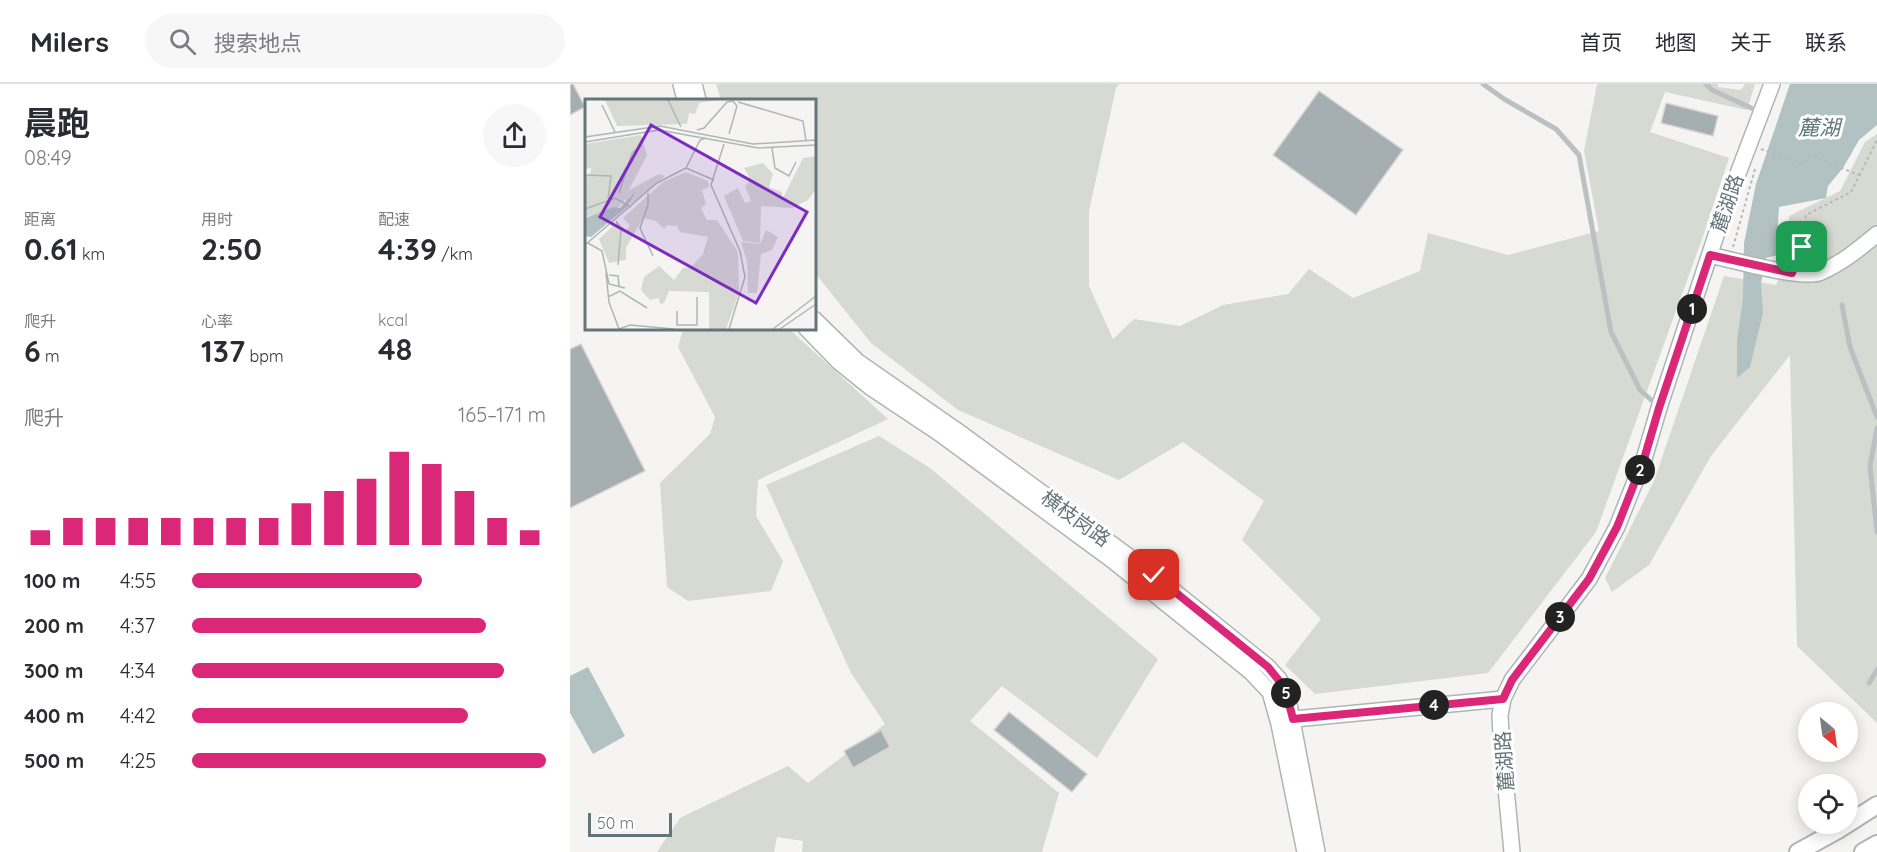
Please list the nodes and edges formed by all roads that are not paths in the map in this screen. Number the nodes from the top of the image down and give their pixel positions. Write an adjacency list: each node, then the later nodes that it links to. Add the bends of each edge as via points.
1 (681, 84): 6 (main road)
2 (694, 84): 7 (main road)
3 (1483, 84): 14 (lane, via 1556,129 1579,155 1611,332 1640,390)
4 (1706, 84): 8 (lane)
5 (1772, 84): 8 (main road, 麓湖路)
6 (685, 99)
7 (698, 99)
8 (1761, 113): 10 (main road, 麓湖路)
9 (1877, 234): 10 (main road, via 1846,259 1817,274 1792,273)
10 (1710, 255): 14 (main road, 麓湖路)
11 (1842, 305): 15 (lane, via 1850,347)
12 (816, 321): 21 (main road, 横枝岗路, via 858,362 1136,562 1268,667 1285,688)
13 (808, 330): 21 (main road, 横枝岗路, via 839,363 870,387 1112,560 1251,672 1270,692)
14 (1659, 408): 20 (main road, 麓湖路, via 1629,500 1602,558 1512,680)
15 (1877, 417)
16 (1877, 428): 17 (lane, via 1870,466)
17 (1877, 532)
18 (1877, 670): 19 (lane)
19 (1869, 683)
20 (1503, 699): 21 (main road); 26 (main road, 麓湖路, via 1501,735)
21 (1286, 720): 24 (main road, 横枝岗路); 25 (main road, 横枝岗路)
22 (1877, 805): 27 (main road)
23 (1877, 843): 28 (main road)
24 (1305, 852)
25 (1317, 852)
26 (1512, 852)
27 (1798, 852)
28 (1863, 852)

